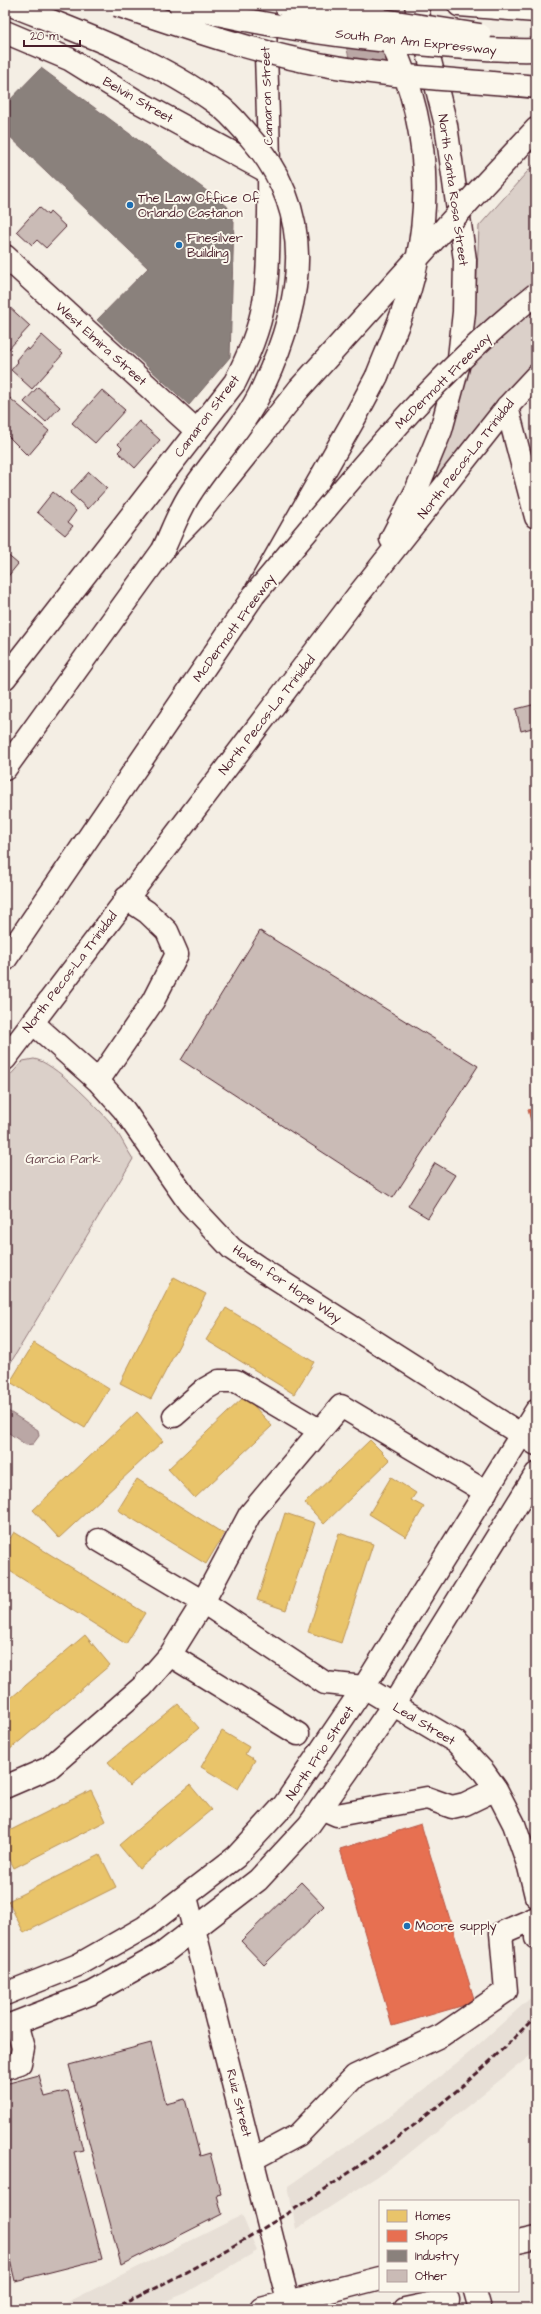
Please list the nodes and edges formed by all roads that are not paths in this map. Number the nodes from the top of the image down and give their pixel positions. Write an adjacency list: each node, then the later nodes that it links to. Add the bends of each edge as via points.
1 (11, 5): 23 (main road, bridge, via 150,63 220,105 257,144 285,188 297,237 298,258 294,302 286,329 254,404 191,492)
2 (117, 5): 13 (main road, bridge, via 237,44 320,64 398,76)
3 (180, 5): 12 (main road, South Pan Am Expressway, bridge, via 281,26 363,39 507,51)
4 (264, 5): 15 (main road, Camaron Street)
5 (285, 5): 11 (main road, South Pan Am Expressway, bridge, via 470,34)
6 (370, 5): 24 (main road, bridge, via 401,60 421,129 425,193 416,265 405,305 376,376 354,421)
7 (416, 5): 25 (main road, North Santa Rosa Street, via 446,125 465,260 462,342 458,368 430,460 382,557)
8 (459, 5): 9 (main road)
9 (536, 11)
10 (5, 32): 15 (main road, Belvin Street, via 69,59 135,100)
11 (536, 36)
12 (536, 50)
13 (536, 88)
14 (536, 129): 23 (main road, bridge, via 299,389 202,510)
15 (270, 173): 20 (main road, Camaron Street, via 267,284 257,331 236,382)
16 (5, 256): 20 (main road, West Elmira Street)
17 (536, 294): 24 (main road, McDermott Freeway, bridge, via 504,319 406,415)
18 (536, 376): 19 (main road, North Pecos-La Trinidad)
19 (507, 406): 21 (main road); 25 (main road, North Pecos-La Trinidad)
20 (197, 431): 26 (main road, Camaron Street)
21 (529, 464): 22 (main road)
22 (536, 517)
23 (163, 550): 27 (main road)
24 (254, 595): 29 (main road, McDermott Freeway)
25 (358, 595): 28 (main road, North Pecos-La Trinidad)
26 (5, 678)
27 (5, 769)
28 (126, 898): 30 (main road, North Pecos-La Trinidad); 32 (main road, via 147,912 167,931 177,954 153,1001)
29 (5, 960)
30 (33, 1023): 31 (main road, North Pecos-La Trinidad); 32 (main road, Haven for Hope Way)
31 (5, 1059)
32 (98, 1081): 36 (main road, Haven for Hope Way, via 124,1110 188,1203 232,1248)
33 (536, 1411): 36 (main road, North Frio Street)
34 (174, 1416): 35 (main road, via 205,1389 219,1382 236,1381)
35 (319, 1430): 38 (main road, via 341,1406); 40 (main road, via 250,1514)
36 (529, 1439): 38 (main road, North Frio Street)
37 (536, 1474): 43 (main road)
38 (486, 1492): 42 (main road, North Frio Street)
39 (99, 1540): 40 (main road)
40 (203, 1602): 41 (main road); 42 (main road, via 325,1683)
41 (170, 1655): 44 (main road); 45 (main road, via 142,1687 49,1768)
42 (364, 1688): 43 (main road, Leal Street); 49 (main road, North Frio Street, via 284,1805 236,1856)
43 (393, 1705): 46 (main road, Leal Street, via 456,1742 471,1756); 47 (main road)
44 (298, 1734)
45 (5, 1787)
46 (496, 1789): 47 (main road, via 465,1804 452,1807 427,1798 337,1815); 48 (main road, Leal Street, via 514,1824)
47 (321, 1808): 51 (main road, via 258,1880)
48 (536, 1896)
49 (186, 1897): 51 (main road, Ruiz Street); 54 (main road, North Frio Street, via 145,1927 78,1965)
50 (536, 1918): 57 (main road, via 501,1933 506,1991 442,2035 355,2076 298,2135)
51 (195, 1929): 55 (main road, via 162,1954 92,1994); 57 (main road, Ruiz Street)
52 (536, 1932): 53 (main road)
53 (536, 1938)
54 (5, 1994)
55 (10, 2025): 56 (main road, via 23,2048 20,2063)
56 (5, 2068)
57 (253, 2159): 63 (main road, Ruiz Street)
58 (536, 2238): 59 (main road)
59 (519, 2242)
60 (379, 2278): 63 (main road)
61 (475, 2292): 66 (main road)
62 (448, 2300): 65 (main road)
63 (290, 2305): 64 (main road)
64 (260, 2309)
65 (404, 2309)
66 (480, 2309)

